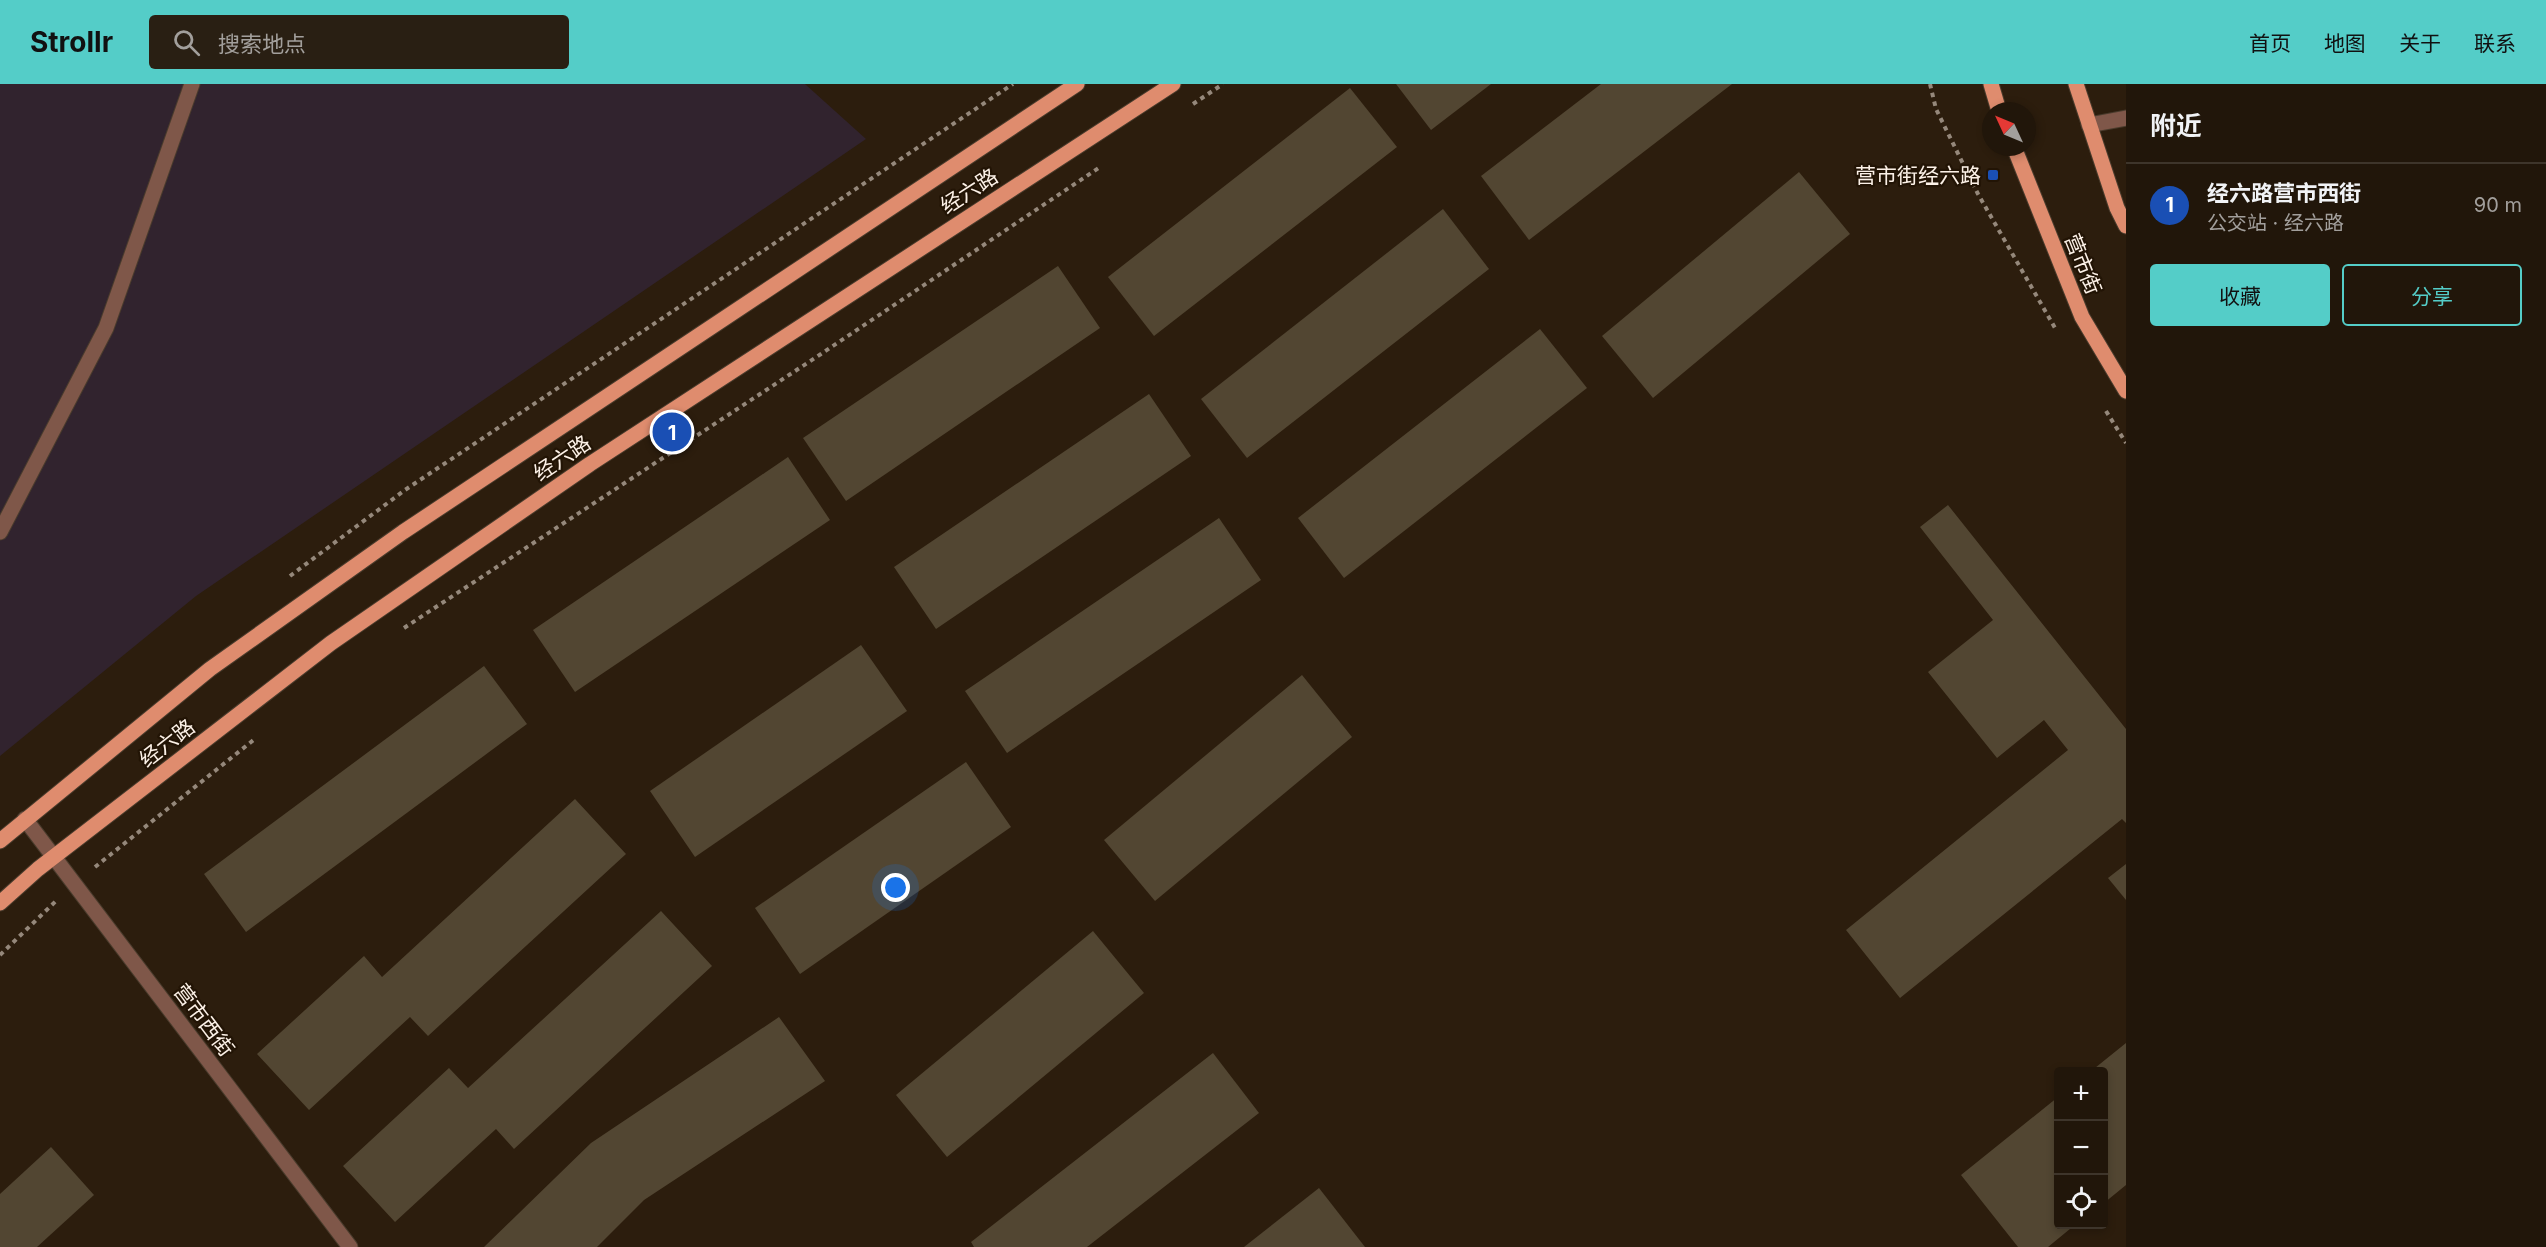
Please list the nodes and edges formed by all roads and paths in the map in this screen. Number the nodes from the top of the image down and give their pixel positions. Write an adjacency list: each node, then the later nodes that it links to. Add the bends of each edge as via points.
1 (192, 84): 19 (street, via 106,328)
2 (1077, 84): 22 (main road, 经六路, via 403,532 210,669)
3 (1173, 84): 24 (main road, 经六路, via 590,464 369,616)
4 (1223, 84): 9 (path)
5 (1930, 84): 15 (path, via 1936,109 1978,194)
6 (1991, 84): 8 (main road)
7 (2076, 84): 11 (main road)
8 (1996, 102)
9 (1184, 110)
10 (2126, 118): 11 (street)
11 (2089, 125): 14 (main road)
12 (2018, 156): 16 (main road, 营市街, via 2082,317)
13 (1105, 163): 20 (path)
14 (2126, 226)
15 (2061, 336)
16 (2126, 391)
17 (2102, 404): 18 (path)
18 (2126, 443)
19 (0, 532)
20 (402, 630)
21 (259, 736): 25 (path)
22 (25, 819): 23 (main road, 经六路); 24 (street, 营市西街)
23 (0, 841)
24 (54, 858): 25 (street, 营市西街); 26 (main road, 经六路)
25 (74, 884): 27 (path); 28 (street, 营市西街)
26 (0, 903)
27 (0, 955)
28 (350, 1247)

